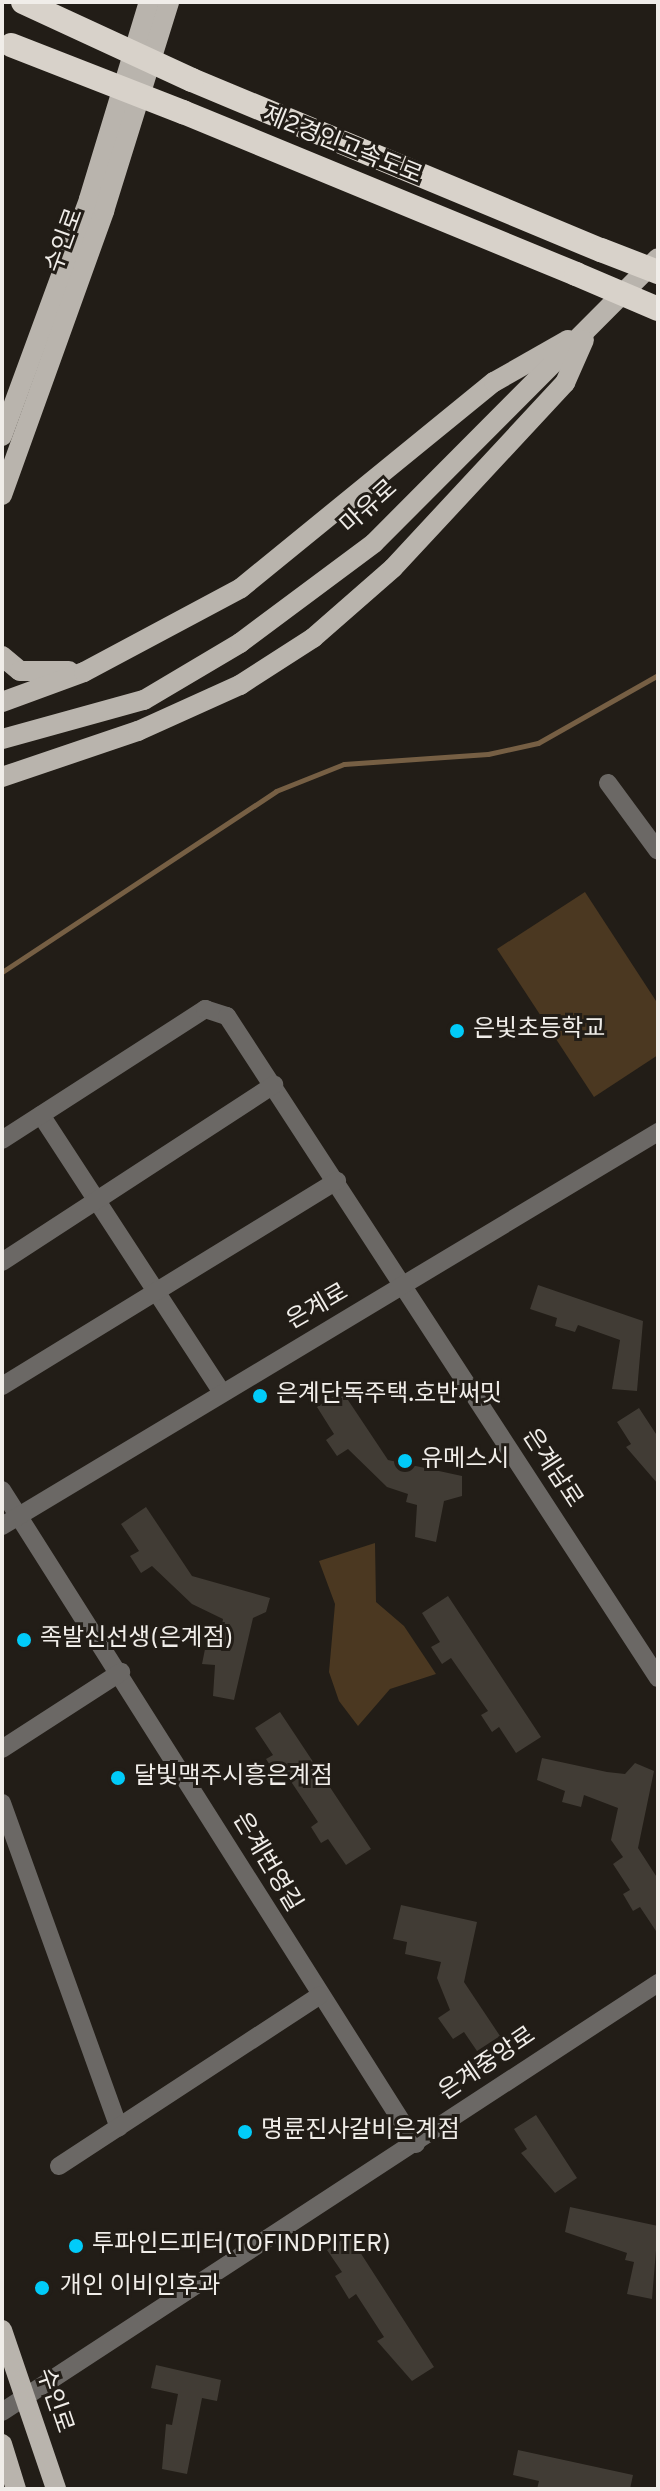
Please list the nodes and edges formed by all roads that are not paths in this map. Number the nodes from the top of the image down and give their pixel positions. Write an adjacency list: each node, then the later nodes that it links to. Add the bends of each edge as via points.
1 (23, 2): 6 (highway, 제2경인고속도로, bridge, via 192,80)
2 (149, 2): 9 (main road, 수인로, via 89,199)
3 (169, 2): 10 (main road, 수인로, via 104,211)
4 (6, 44): 7 (highway, 제2경인고속도로, bridge)
5 (658, 258): 8 (main road, 마유로)
6 (658, 272)
7 (658, 309)
8 (589, 328): 12 (main road, via 494,382 241,588); 14 (main road, 마유로, via 374,543 240,643 144,700); 15 (main road, via 565,383 393,568 313,638 240,685 138,731)
9 (2, 436)
10 (2, 495)
11 (2, 656): 12 (main road, via 20,671)
12 (85, 672): 13 (main road)
13 (2, 702)
14 (2, 739)
15 (2, 777)
16 (608, 783): 17 (street)
17 (658, 851)
18 (274, 1085): 19 (street, 은계남로, via 227,1016 213,1008); 22 (street, 은계남로); 23 (street)
19 (41, 1115): 21 (street); 23 (street)
20 (658, 1132): 25 (street, 은계로)
21 (2, 1140)
22 (337, 1181): 25 (street, 은계남로); 26 (street)
23 (97, 1201): 24 (street); 26 (street)
24 (2, 1262)
25 (403, 1287): 28 (street, 은계로); 33 (street, 은계남로)
26 (155, 1290): 27 (street); 28 (street)
27 (2, 1386)
28 (221, 1391): 30 (street, 은계로)
29 (2, 1490): 30 (street, 은계번영길)
30 (19, 1516): 31 (street, 은계로); 32 (street, 은계번영길)
31 (2, 1526)
32 (121, 1672): 34 (street); 37 (street, 은계번영길)
33 (658, 1678)
34 (2, 1749)
35 (2, 1803): 38 (street)
36 (658, 1983): 39 (street, 은계중앙로)
37 (319, 1996): 38 (street); 39 (street, 은계번영길)
38 (119, 2128): 40 (street)
39 (416, 2144): 42 (street, 은계중앙로)
40 (59, 2166)
41 (2, 2330): 42 (main road, 수인로)
42 (24, 2397): 43 (street, 은계중앙로); 46 (main road, 수인로)
43 (2, 2412)
44 (2, 2444): 45 (main road)
45 (16, 2489)
46 (56, 2489)

